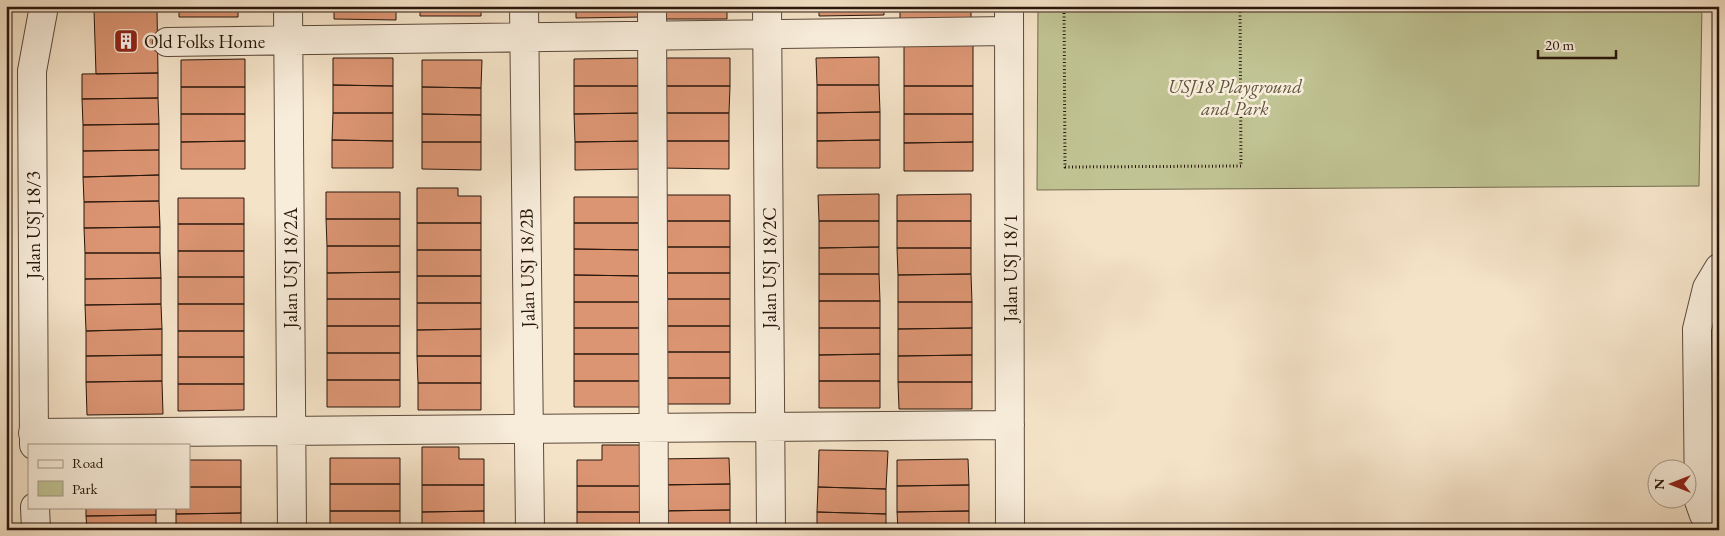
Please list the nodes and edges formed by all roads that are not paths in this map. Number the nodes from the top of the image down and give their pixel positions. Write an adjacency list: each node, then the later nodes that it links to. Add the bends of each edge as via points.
1 (44, 6): 18 (street, Jalan USJ 18/3, via 32,70)
2 (288, 6): 10 (street, Jalan USJ 18/2A)
3 (524, 6): 9 (street, Jalan USJ 18/2B)
4 (652, 6): 8 (street)
5 (767, 6): 7 (street, Jalan USJ 18/2C)
6 (1009, 19): 7 (street); 13 (street, Jalan USJ 18/1)
7 (767, 34): 8 (street); 14 (street, Jalan USJ 18/2C)
8 (652, 36): 9 (street); 15 (street)
9 (524, 38): 10 (street); 16 (street, Jalan USJ 18/2B)
10 (288, 41): 11 (street); 17 (street, Jalan USJ 18/2A)
11 (167, 42)
12 (1719, 268): 20 (street, via 1707,288 1697,338 1698,501 1704,515)
13 (1010, 425): 14 (street); 26 (street, Jalan USJ 18/1)
14 (770, 427): 15 (street); 25 (street, Jalan USJ 18/2C)
15 (654, 428): 16 (street); 24 (street)
16 (529, 429): 17 (street); 23 (street, Jalan USJ 18/2B)
17 (291, 431): 18 (street); 22 (street, Jalan USJ 18/2A)
18 (34, 439)
19 (35, 508): 21 (street)
20 (1719, 529)
21 (36, 530)
22 (292, 530)
23 (530, 530)
24 (654, 530)
25 (771, 530)
26 (1010, 530)

